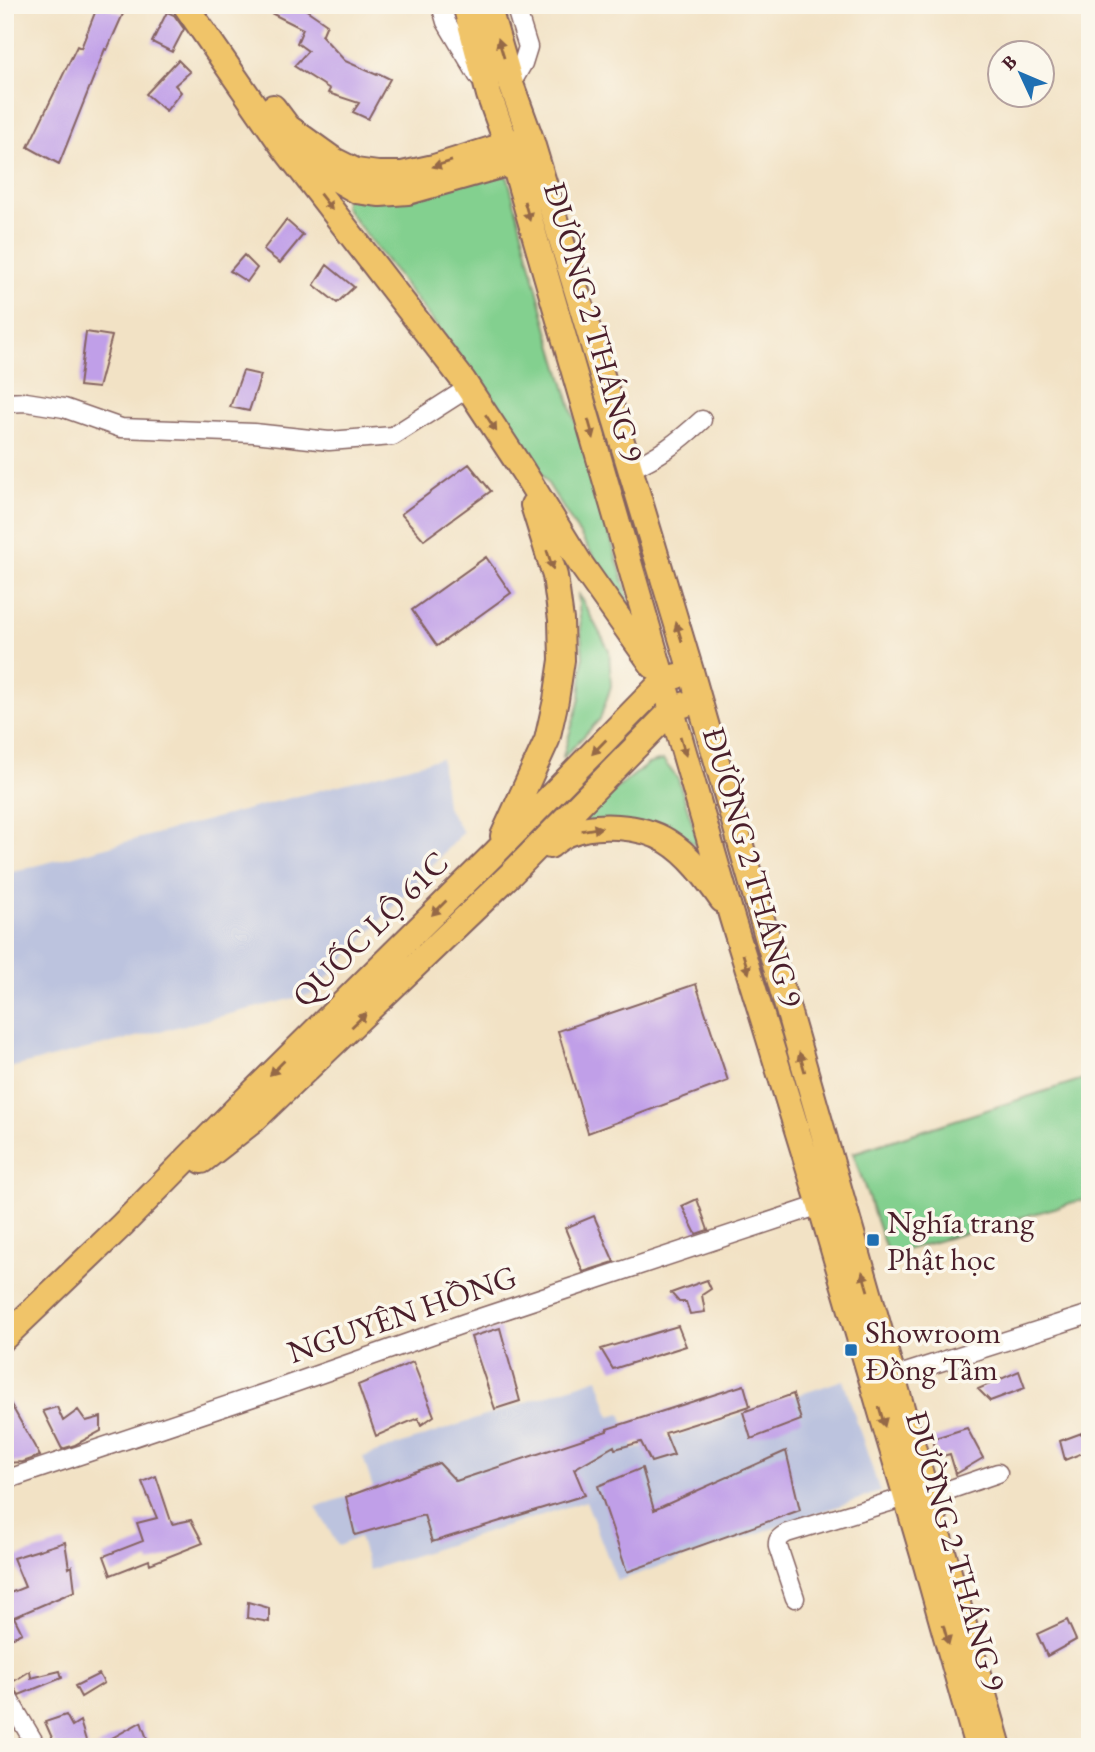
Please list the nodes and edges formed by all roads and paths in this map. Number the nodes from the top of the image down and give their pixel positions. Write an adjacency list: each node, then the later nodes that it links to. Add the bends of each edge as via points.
1 (185, 5): 8 (highway)
2 (201, 5): 9 (highway, one-way to 2, via 402,174 356,171 288,127)
3 (441, 5): 7 (street, via 446,22)
4 (465, 5): 7 (highway, ĐƯỜNG 2 THÁNG 9)
5 (488, 5): 7 (highway, ĐƯỜNG 2 THÁNG 9, one-way to 5)
6 (515, 5): 7 (street, via 528,47 523,63)
7 (500, 89): 9 (highway, ĐƯỜNG 2 THÁNG 9)
8 (284, 148): 9 (highway, via 357,191 380,194 456,179); 10 (highway, one-way to 10)
9 (521, 149): 13 (highway, ĐƯỜNG 2 THÁNG 9); 16 (highway, ĐƯỜNG 2 THÁNG 9, one-way to 16)
10 (468, 388): 11 (street, via 393,436 329,440 121,428 64,408); 14 (highway, one-way to 14)
11 (5, 403)
12 (702, 420): 13 (street, via 677,443)
13 (630, 469): 15 (highway, ĐƯỜNG 2 THÁNG 9, one-way to 13)
14 (523, 471): 16 (highway, via 580,563); 19 (highway, one-way to 19, via 555,576 562,660 547,740)
15 (691, 671): 16 (highway); 17 (highway, ĐƯỜNG 2 THÁNG 9)
16 (664, 680): 18 (highway, ĐƯỜNG 2 THÁNG 9); 19 (highway, QUỐC LỘ 61C, one-way to 19)
17 (698, 699): 18 (highway); 26 (highway, ĐƯỜNG 2 THÁNG 9, one-way to 17)
18 (673, 709): 20 (highway, QUỐC LỘ 61C); 21 (highway, ĐƯỜNG 2 THÁNG 9, one-way to 21)
19 (495, 853): 23 (highway, QUỐC LỘ 61C, one-way to 23)
20 (512, 873): 21 (highway, one-way to 21, via 567,834 623,827 666,840 678,850); 23 (highway, QUỐC LỘ 61C, one-way to 20, via 253,1121)
21 (732, 918): 22 (highway, ĐƯỜNG 2 THÁNG 9, one-way to 22)
22 (820, 1205): 28 (street, NGUYÊN HỒNG); 29 (highway, ĐƯỜNG 2 THÁNG 9, one-way to 29)
23 (122, 1225): 25 (highway, QUỐC LỘ 61C)
24 (1090, 1314): 26 (street)
25 (5, 1337)
26 (893, 1377): 29 (highway, ĐƯỜNG 2 THÁNG 9)
27 (999, 1473): 29 (street)
28 (5, 1480)
29 (917, 1497): 30 (street, via 780,1537 778,1547); 33 (highway, ĐƯỜNG 2 THÁNG 9, one-way to 33); 34 (highway, ĐƯỜNG 2 THÁNG 9)
30 (795, 1598)
31 (5, 1693): 32 (street)
32 (37, 1747)
33 (978, 1747)
34 (999, 1747)

